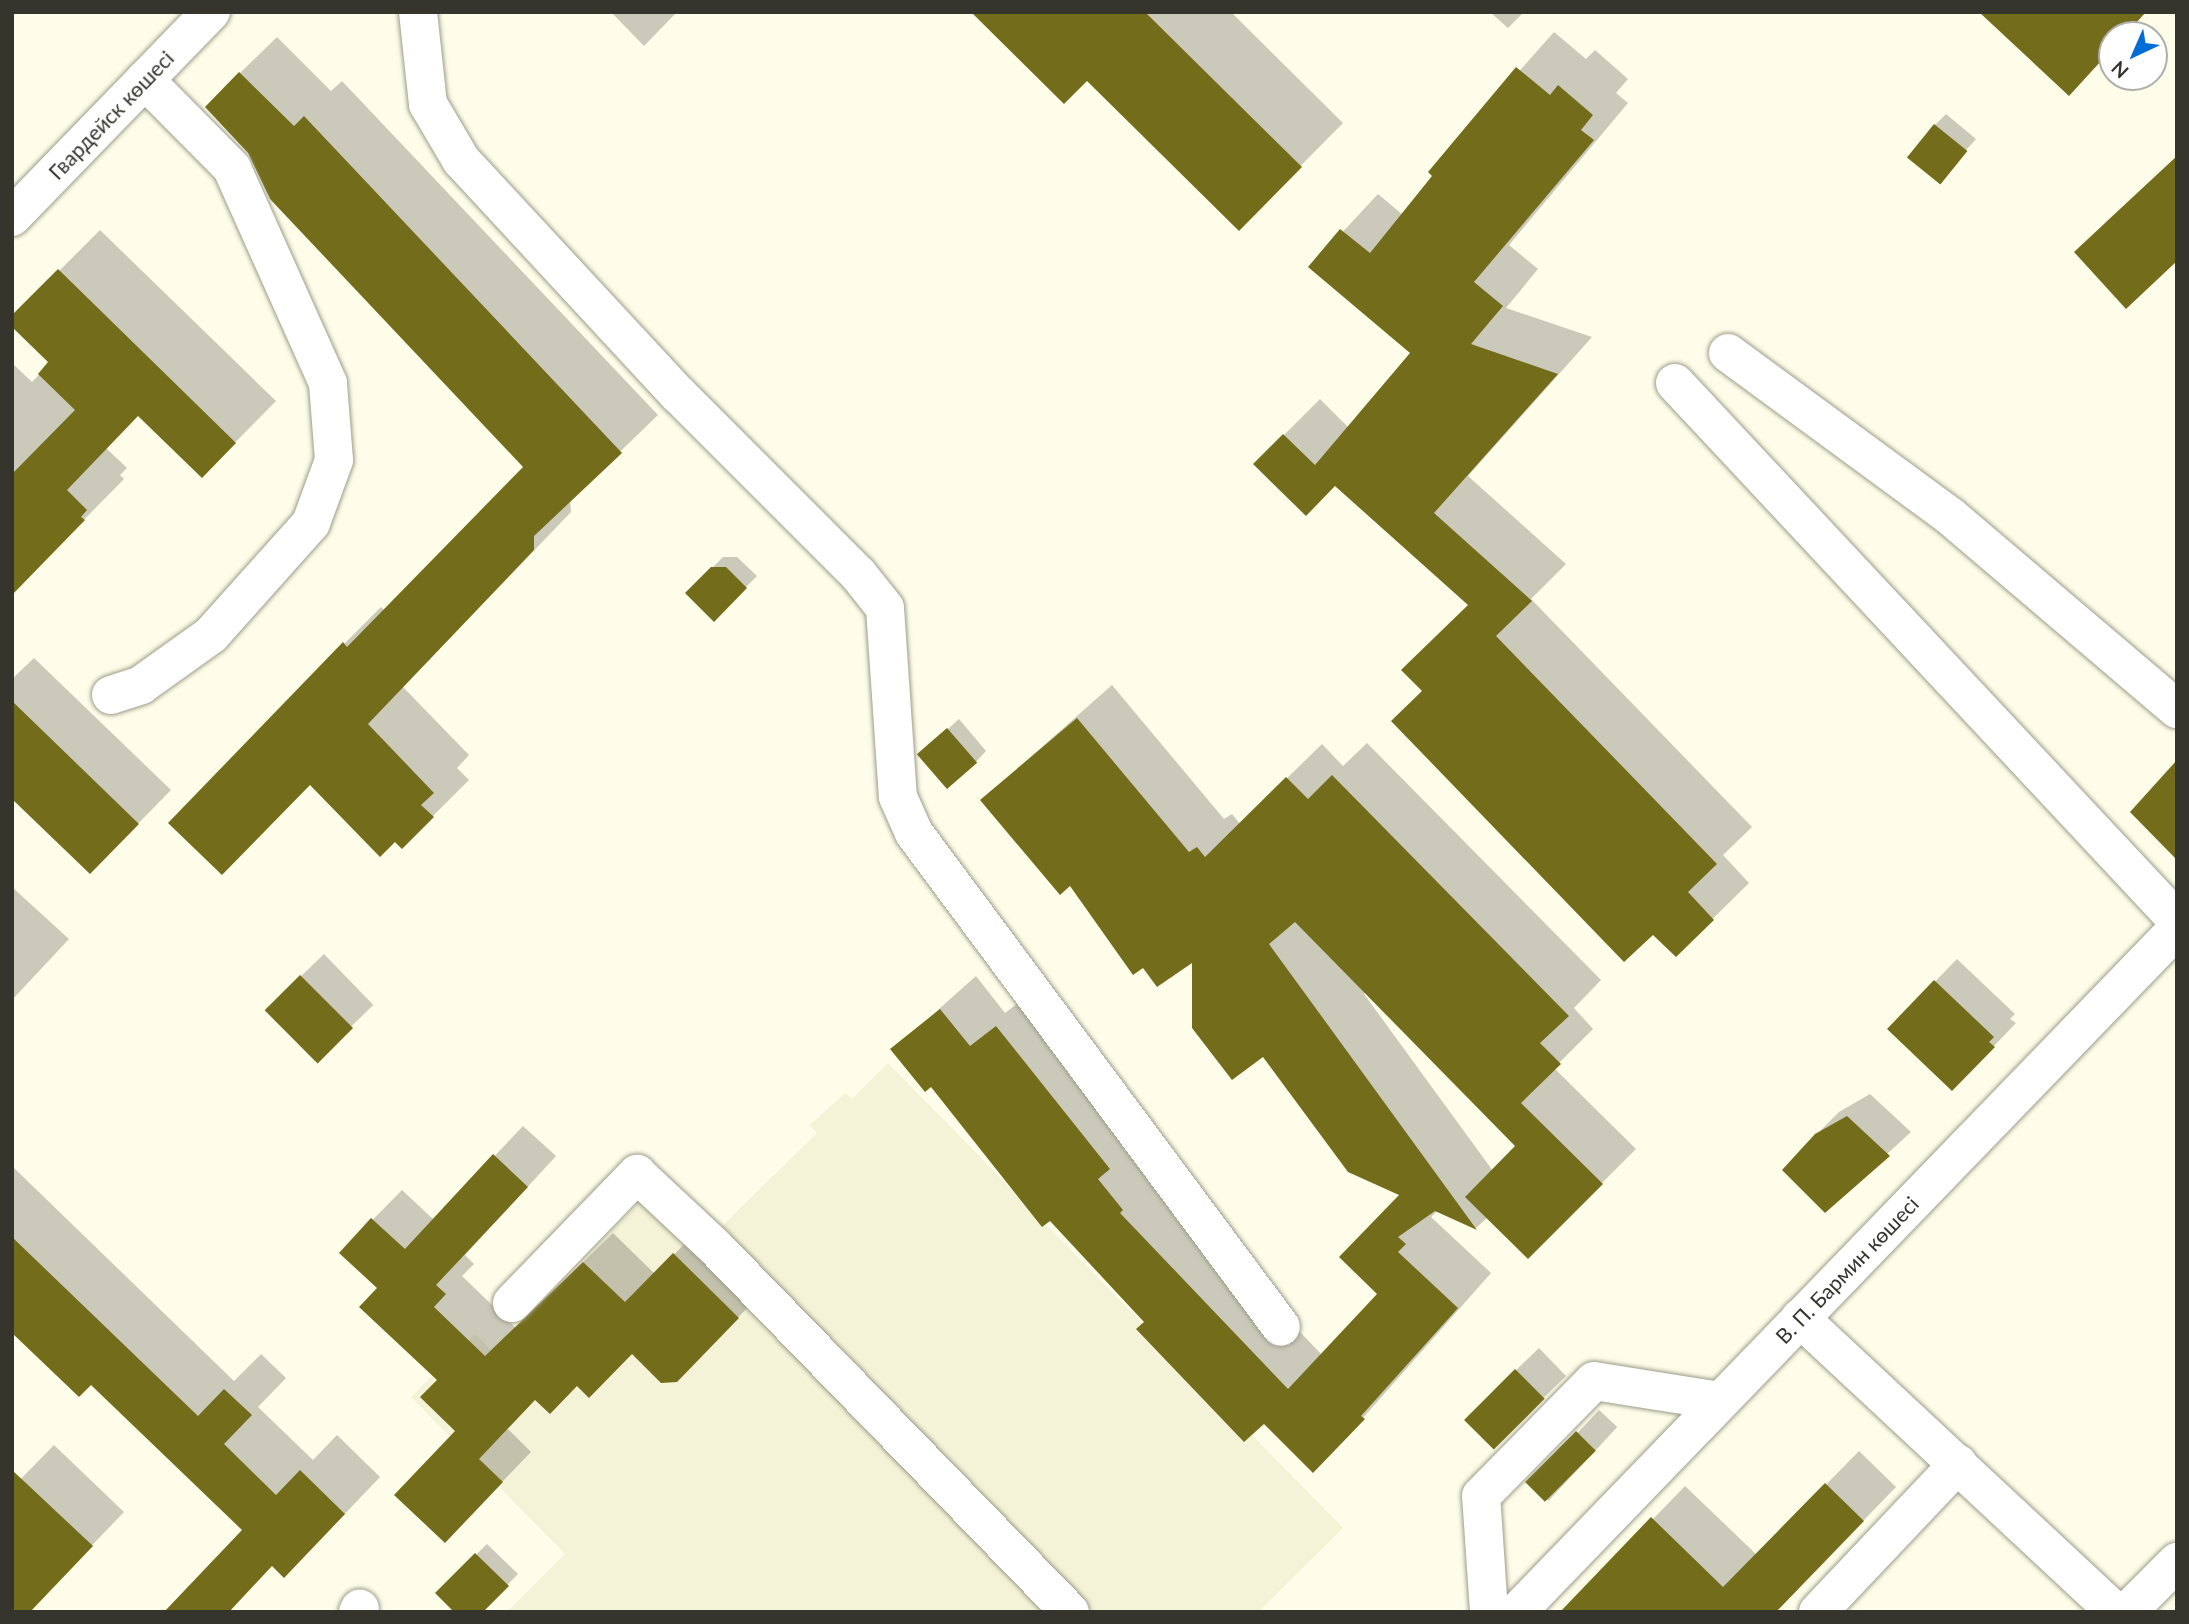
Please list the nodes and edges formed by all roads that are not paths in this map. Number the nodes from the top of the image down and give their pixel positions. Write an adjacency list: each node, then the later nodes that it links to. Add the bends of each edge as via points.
1 (211, 12): 3 (street, Гвардейск көшесі)
2 (418, 12): 13 (street, via 428,104 461,160 678,394 859,573 886,608 898,797 914,833)
3 (145, 80): 4 (street, Гвардейск көшесі); 7 (street, via 232,168 328,383 334,460 311,523 211,635 141,685)
4 (12, 217)
5 (1728, 353): 8 (street, via 1950,516)
6 (1675, 383): 9 (street)
7 (111, 695)
8 (2177, 709)
9 (2177, 920)
10 (2177, 929): 12 (street, В. П. Бармин көшесі)
11 (512, 1303): 17 (street, via 637,1174 715,1247)
12 (1800, 1318): 14 (street, В. П. Бармин көшесі); 15 (street)
13 (1281, 1327)
14 (1720, 1401): 18 (street, via 1594,1381 1481,1496); 19 (street, В. П. Бармин көшесі)
15 (1958, 1464): 20 (street); 21 (street)
16 (2177, 1562): 22 (street)
17 (1070, 1612)
18 (1489, 1612)
19 (1517, 1612)
20 (1818, 1612)
21 (2115, 1612)
22 (2127, 1612)

